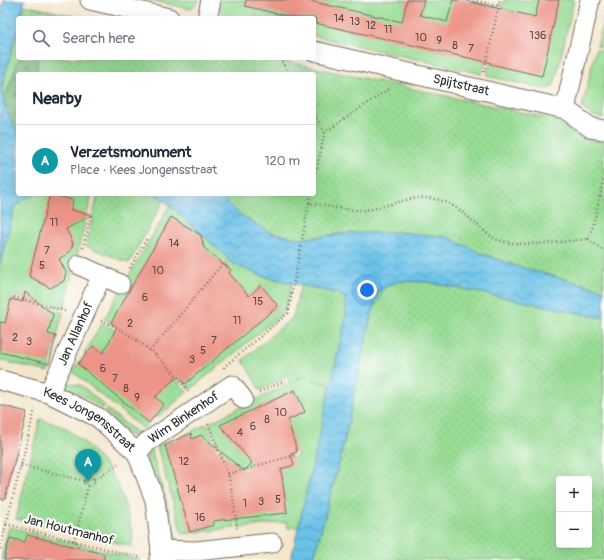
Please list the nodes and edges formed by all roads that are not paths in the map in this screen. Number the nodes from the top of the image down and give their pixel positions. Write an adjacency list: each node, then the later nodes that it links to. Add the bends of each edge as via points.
1 (90, 0): 4 (street)
2 (211, 0): 5 (street)
3 (590, 0): 7 (street)
4 (160, 16)
5 (207, 16)
6 (316, 51): 7 (street, Spijtstraat)
7 (565, 109): 8 (street, Spijtstraat, via 591,128)
8 (604, 130)
9 (79, 265): 10 (street)
10 (102, 275): 11 (street); 14 (street, Jan Allanhof)
11 (120, 284)
12 (0, 380): 14 (street, Kees Jongensstraat)
13 (234, 385): 15 (street, Wim Binkenhof, via 146,442)
14 (44, 392): 15 (street, Kees Jongensstraat, via 99,418)
15 (137, 453): 17 (street, Kees Jongensstraat, via 155,500)
16 (272, 543): 17 (street)
17 (154, 556)

